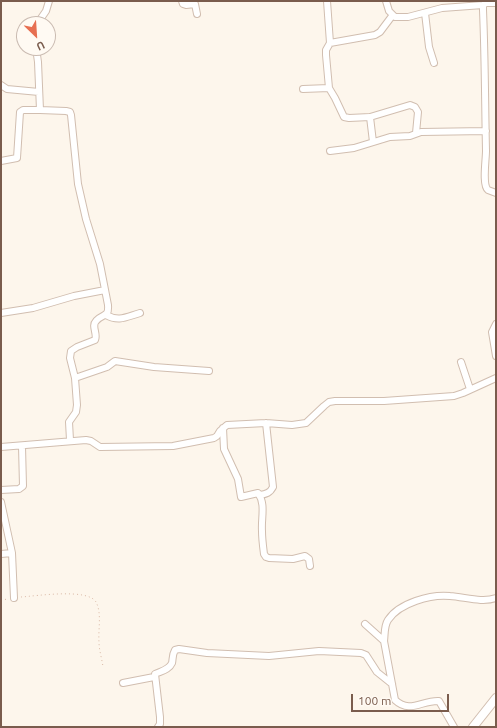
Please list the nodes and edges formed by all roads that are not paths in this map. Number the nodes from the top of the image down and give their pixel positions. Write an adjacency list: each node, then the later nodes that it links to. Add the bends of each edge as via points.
1 (49, 1): 9 (street)
2 (182, 1): 8 (street, via 184,5 195,4)
3 (327, 1): 11 (street)
4 (386, 1): 10 (street)
5 (496, 3): 6 (street)
6 (483, 5): 7 (street, via 442,8); 20 (street)
7 (425, 13): 10 (street, via 408,17); 13 (street, via 429,47)
8 (198, 14)
9 (43, 16)
10 (392, 16): 11 (street, via 376,35)
11 (330, 43): 15 (street, via 326,50)
12 (37, 56): 17 (street)
13 (434, 63)
14 (1, 85): 17 (street, via 7,89)
15 (329, 88): 16 (street); 19 (street, via 344,117)
16 (303, 89)
17 (39, 92): 18 (street)
18 (40, 110): 24 (street, via 20,112 18,156 15,159); 26 (street, via 66,111 71,115 78,184)
19 (370, 117): 21 (street, via 410,104 418,112); 22 (street)
20 (486, 131): 21 (street, via 428,131); 25 (street, via 484,185)
21 (416, 134): 22 (street)
22 (373, 142): 23 (street)
23 (330, 151)
24 (1, 161)
25 (496, 193)
26 (105, 290): 27 (street, via 33,308); 29 (street, via 108,311)
27 (1, 313)
28 (140, 313): 29 (street, via 118,319)
29 (106, 315): 34 (street, via 94,325 95,340 77,346 71,351 70,358)
30 (496, 324): 31 (street, via 492,332)
31 (496, 356)
32 (461, 362): 36 (street)
33 (209, 371): 34 (street, via 154,367 115,360 107,368)
34 (75, 378): 39 (street, via 77,405 76,412 69,422)
35 (496, 378): 36 (street)
36 (470, 389): 37 (street, via 454,396 384,402 335,401 329,402 306,423)
37 (266, 423): 38 (street, via 227,425); 43 (street, via 273,487 271,491)
38 (223, 428): 39 (street, via 214,438 171,446 100,447 90,440); 43 (street, via 224,449 238,479 241,496 258,493)
39 (70, 440): 40 (street)
40 (22, 446): 41 (street); 42 (street, via 23,486 19,489)
41 (1, 447)
42 (1, 490)
43 (260, 495): 47 (street, via 266,557 293,559 305,556 309,559)
44 (1, 502): 45 (street)
45 (12, 553): 46 (street); 48 (street)
46 (1, 554)
47 (310, 566)
48 (14, 598)
49 (496, 598): 51 (street, via 490,600 432,596 409,604 389,619 385,627)
50 (364, 624): 51 (street)
51 (384, 641): 54 (street)
52 (154, 677): 53 (street); 54 (street, via 155,674 169,668 175,650 179,649 262,656 361,652 366,655 377,672); 56 (street, via 160,717)
53 (123, 683)
54 (392, 684): 57 (street, via 396,700 401,705 408,707 439,701)
55 (496, 698): 58 (street)
56 (158, 727)
57 (454, 727)
58 (472, 727)

